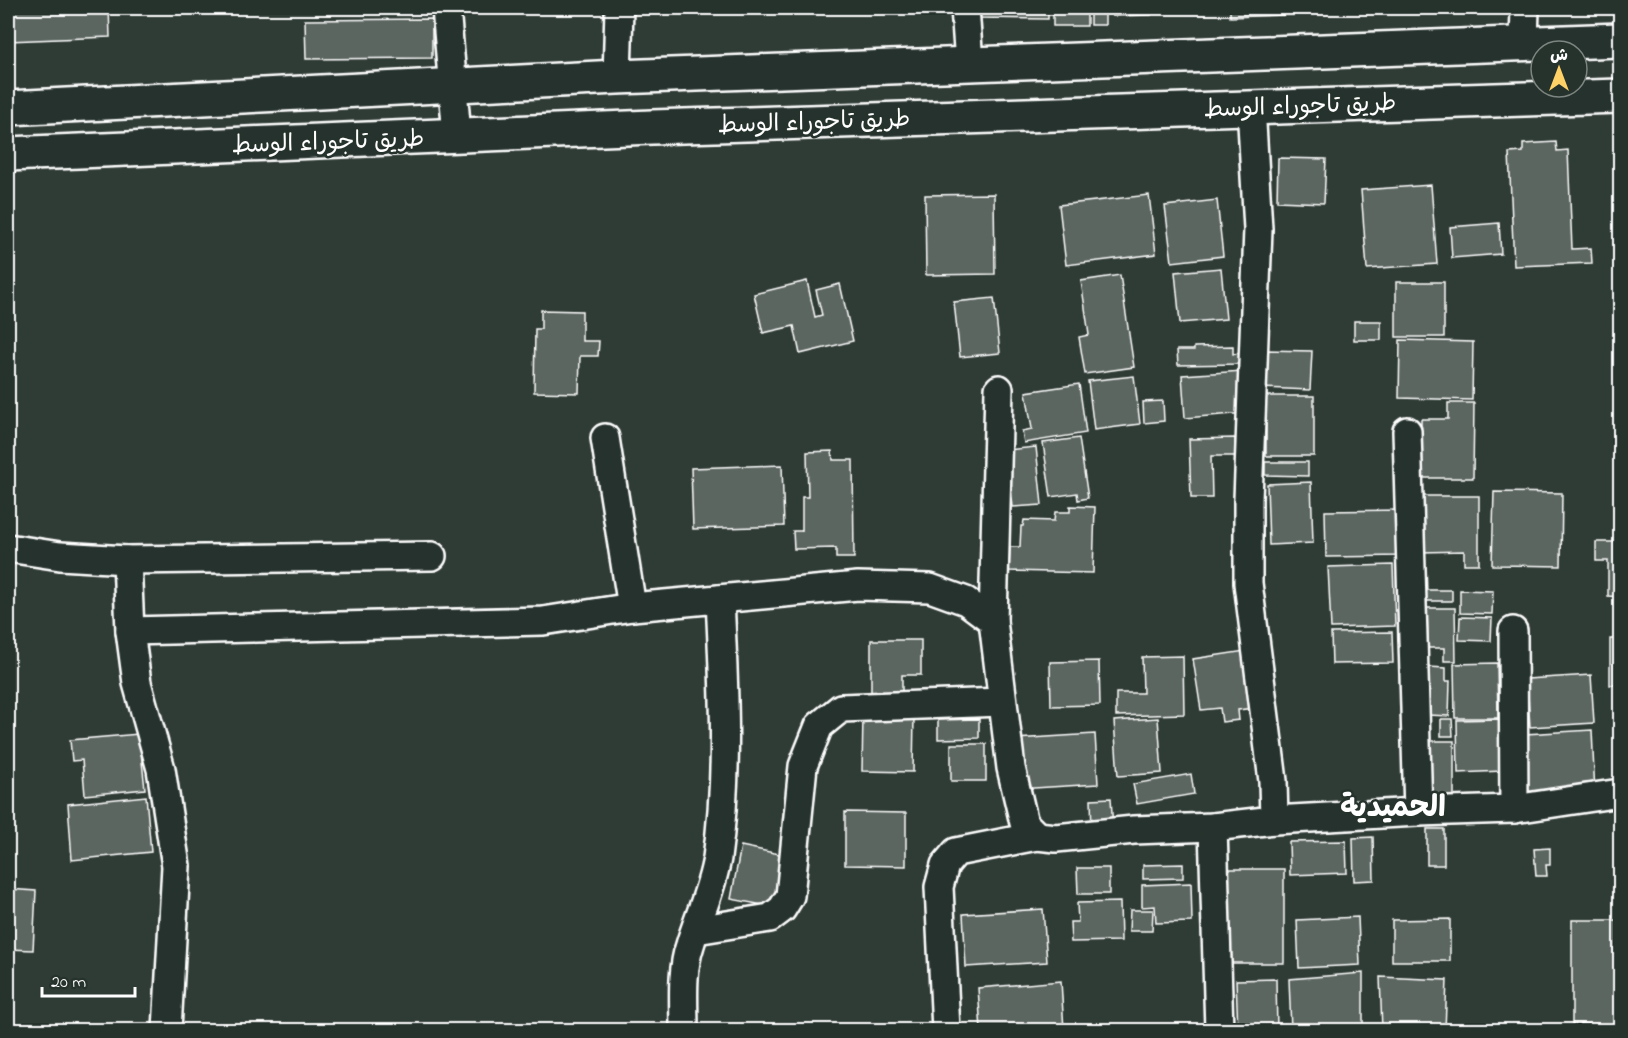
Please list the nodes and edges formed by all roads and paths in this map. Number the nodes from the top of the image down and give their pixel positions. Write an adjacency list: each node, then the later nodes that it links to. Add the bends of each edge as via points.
1 (446, 8): 9 (street)
2 (619, 8): 8 (street)
3 (965, 8): 7 (street)
4 (1525, 8): 6 (street)
5 (1620, 40): 6 (main road)
6 (1524, 44): 7 (main road)
7 (969, 63): 8 (main road)
8 (617, 77): 9 (main road)
9 (453, 84): 12 (main road); 13 (street)
10 (1620, 96): 11 (main road, طريق تاجوراء الوسط)
11 (1251, 106): 13 (main road, طريق تاجوراء الوسط); 30 (street, via 1258,229 1248,583 1273,781)
12 (8, 108)
13 (457, 135): 14 (main road, طريق تاجوراء الوسط)
14 (8, 154)
15 (999, 388): 23 (street)
16 (1407, 431): 29 (street)
17 (605, 438): 22 (street)
18 (8, 548): 20 (street)
19 (432, 556): 20 (street)
20 (126, 560): 24 (street)
21 (720, 599): 22 (street); 23 (street, via 858,586 930,588 966,601); 33 (street, via 723,788 713,876)
22 (632, 608): 24 (street, via 543,621)
23 (993, 621): 26 (street)
24 (130, 631): 34 (street, via 137,683 161,769 176,866)
25 (1513, 631): 28 (street)
26 (1002, 702): 32 (street, via 1024,823); 33 (street, via 841,708 819,726 803,766 790,896 782,909 770,918)
27 (1620, 793): 28 (street)
28 (1514, 809): 29 (street)
29 (1418, 812): 30 (street)
30 (1274, 820): 31 (street)
31 (1213, 827): 32 (street); 37 (street)
32 (1037, 836): 36 (street, via 956,852 945,865 939,887)
33 (696, 930): 35 (street, via 684,979)
34 (167, 1030)
35 (684, 1030)
36 (946, 1030)
37 (1219, 1030)

